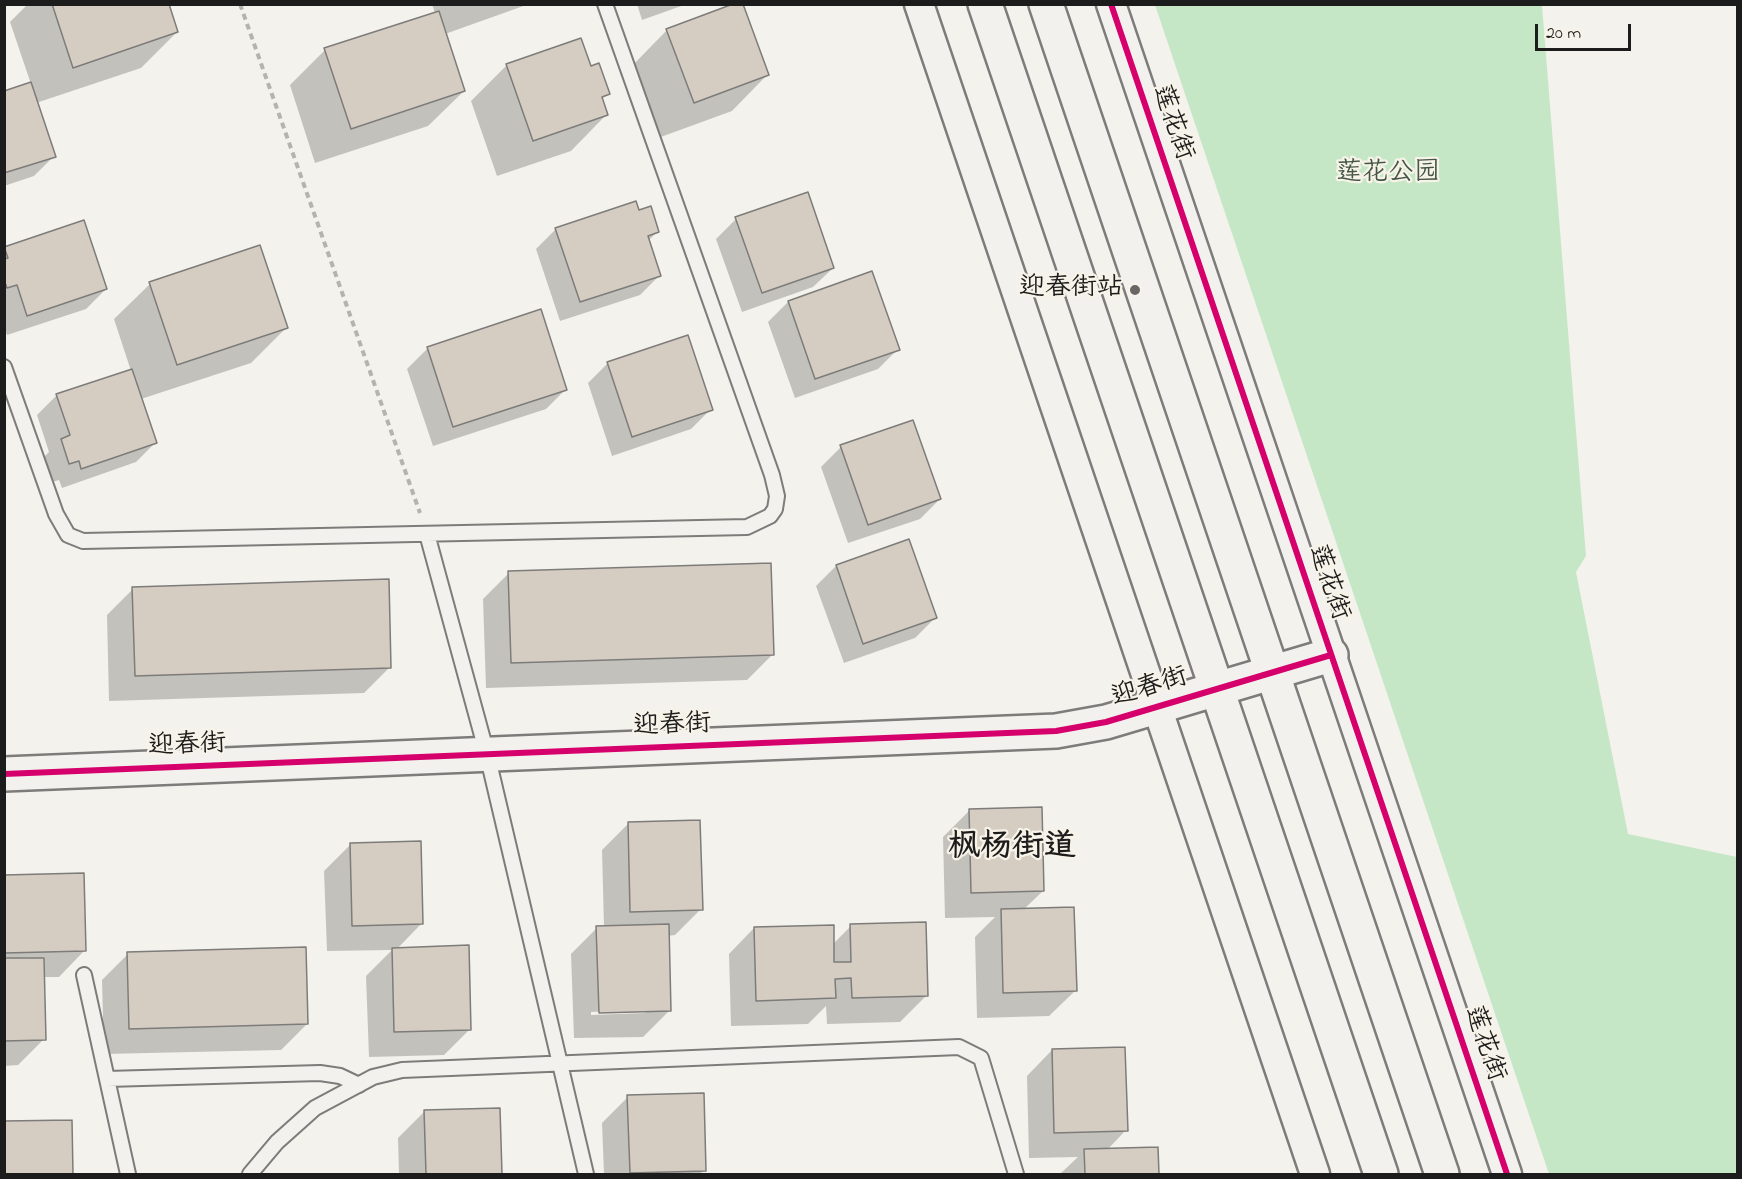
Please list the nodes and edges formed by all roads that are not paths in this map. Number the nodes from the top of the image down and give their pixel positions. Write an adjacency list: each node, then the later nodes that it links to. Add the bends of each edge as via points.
1 (605, 4): 7 (lane, via 772,475 777,496 775,508 770,516 747,527)
2 (919, 4): 11 (street)
3 (984, 4): 10 (main road)
4 (1046, 4): 9 (main road)
5 (1111, 4): 8 (street, 莲花街)
6 (4, 367): 7 (lane, via 56,514 68,535 83,541)
7 (427, 534): 12 (lane)
8 (1331, 655): 9 (main road, 迎春街); 25 (street, 莲花街)
9 (1272, 672): 10 (main road, 迎春街); 24 (main road)
10 (1216, 689): 11 (main road, 迎春街); 23 (main road)
11 (1157, 707): 12 (main road, 迎春街, via 1056,731); 22 (street)
12 (487, 754): 13 (main road, 迎春街); 15 (lane)
13 (4, 774)
14 (84, 975): 16 (lane)
15 (560, 1062): 17 (lane, via 402,1070); 20 (lane); 21 (lane, via 959,1047 981,1058)
16 (107, 1079): 17 (lane, via 320,1073 340,1076); 18 (lane)
17 (359, 1085): 19 (lane, via 315,1108 277,1142)
18 (128, 1174)
19 (250, 1174)
20 (586, 1174)
21 (1016, 1174)
22 (1315, 1174)
23 (1381, 1174)
24 (1442, 1174)
25 (1507, 1174)

